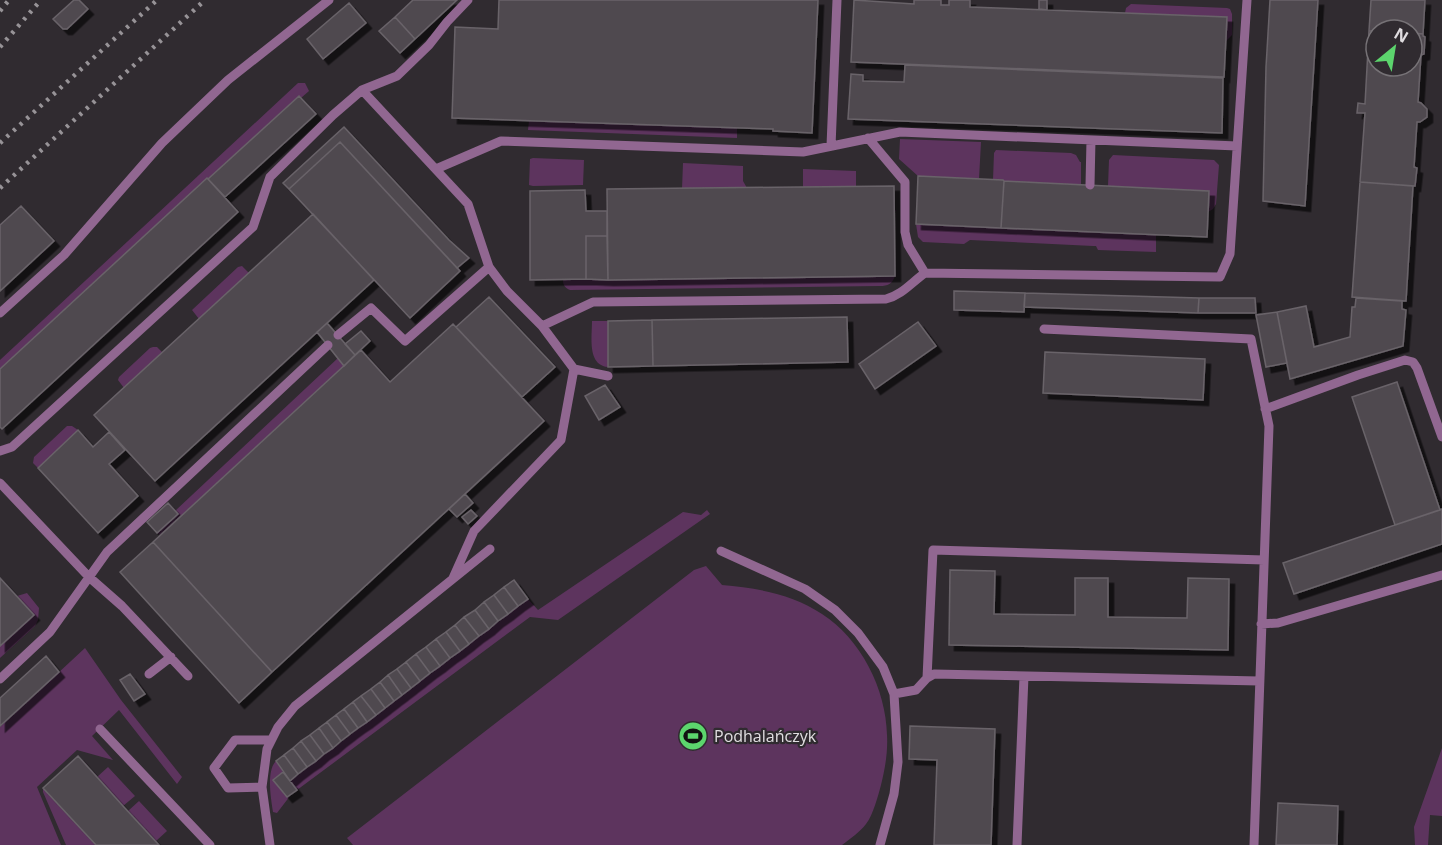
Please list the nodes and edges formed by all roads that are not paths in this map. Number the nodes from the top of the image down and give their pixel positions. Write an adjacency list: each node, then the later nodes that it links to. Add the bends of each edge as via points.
1 (329, 0): 14 (lane, via 228,80 162,143 64,255)
2 (468, 0): 5 (lane, via 397,76)
3 (837, 0): 8 (lane)
4 (1247, 0): 9 (lane)
5 (362, 90): 10 (lane); 23 (lane, via 270,177 253,227 12,447)
6 (868, 138): 7 (lane, via 900,132); 8 (lane); 13 (lane, via 905,182 905,232 908,245)
7 (1091, 140): 9 (lane); 11 (lane)
8 (831, 146): 10 (lane, via 803,152 501,141)
9 (1237, 146): 13 (lane, via 1230,255 1220,277)
10 (436, 169): 12 (lane, via 468,204)
11 (1090, 185)
12 (489, 267): 15 (lane); 17 (lane, via 405,341 371,308)
13 (925, 273): 15 (lane, via 895,297 886,299 593,302)
14 (0, 313)
15 (542, 326): 19 (lane)
16 (1044, 329): 21 (lane, via 1251,339)
17 (338, 335)
18 (328, 345): 29 (lane, via 107,552)
19 (574, 369): 20 (lane); 30 (lane, via 561,440 474,531)
20 (608, 376)
21 (1265, 409): 22 (lane, via 1405,360 1417,368); 27 (lane, via 1269,426)
22 (1442, 437)
23 (0, 451)
24 (0, 483): 29 (lane)
25 (490, 549): 30 (lane)
26 (721, 551): 39 (lane, via 804,589 835,610 883,667)
27 (1264, 561): 31 (lane); 36 (lane, via 933,550)
28 (1442, 575): 31 (lane, via 1278,623)
29 (89, 577): 32 (lane); 37 (lane, via 50,632)
30 (453, 578): 41 (lane, via 295,706)
31 (1261, 624): 38 (lane)
32 (171, 657): 33 (lane); 34 (lane)
33 (148, 674)
34 (188, 676)
35 (1024, 676): 36 (lane, via 934,674); 38 (lane); 46 (lane)
36 (927, 678): 39 (lane, via 916,690)
37 (0, 679)
38 (1259, 681): 47 (lane)
39 (894, 694): 45 (lane, via 898,762)
40 (100, 729): 43 (lane)
41 (271, 740): 42 (lane); 42 (lane, via 235,740 214,768 228,788)
42 (262, 787): 44 (lane)
43 (210, 845)
44 (270, 845)
45 (880, 845)
46 (1017, 845)
47 (1254, 845)

